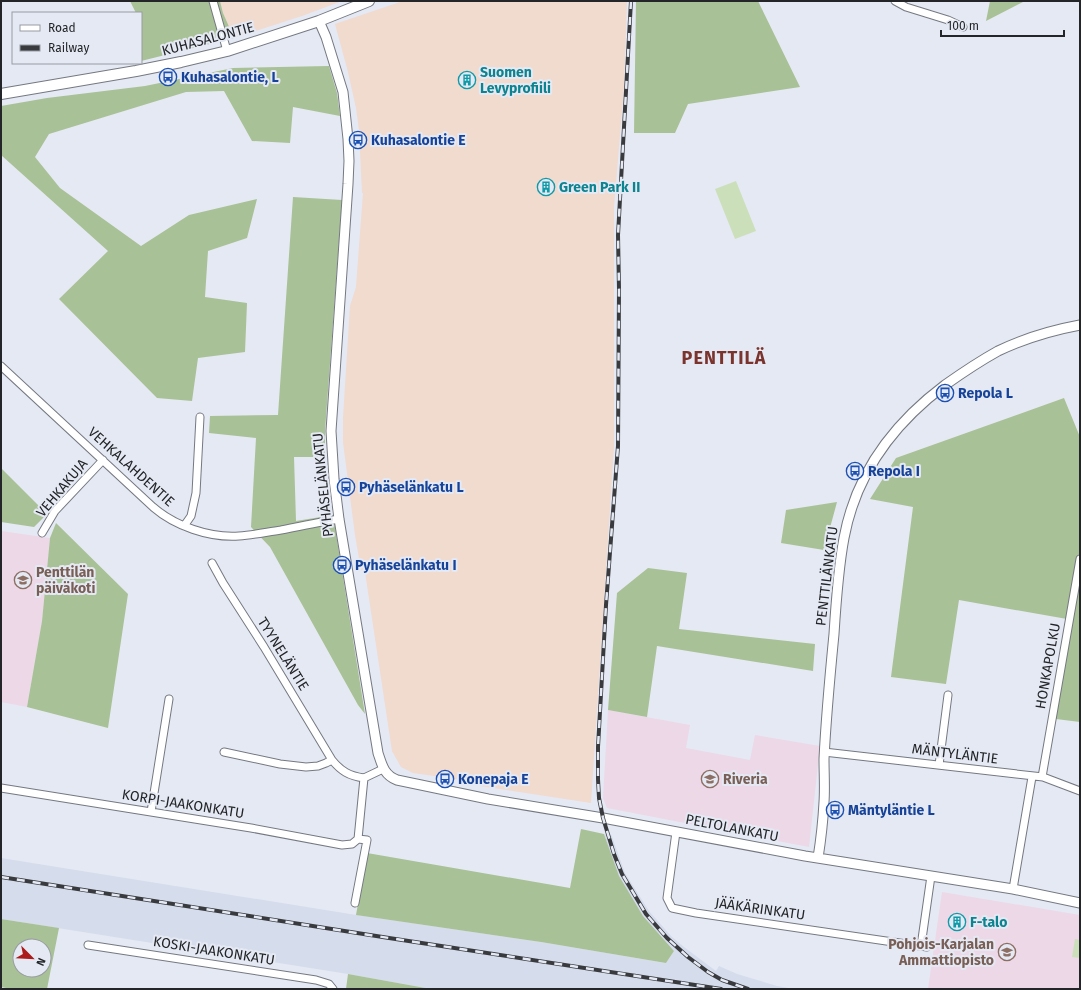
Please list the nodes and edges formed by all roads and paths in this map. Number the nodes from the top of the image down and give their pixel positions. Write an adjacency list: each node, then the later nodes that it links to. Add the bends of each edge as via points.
1 (213, 1): 6 (street)
2 (369, 1): 4 (main road, KUHASALONTIE)
3 (895, 1): 5 (street)
4 (319, 21): 6 (main road, KUHASALONTIE); 12 (street, PYHÄSELÄNKATU, via 342,92 348,139 348,177 331,431)
5 (963, 27)
6 (227, 51): 7 (main road, KUHASALONTIE, via 136,71)
7 (1, 94)
8 (1080, 325): 20 (street, PENTTILÄNKATU, via 1026,340 969,368 934,393 905,419 872,463 854,501 843,545)
9 (1, 366): 11 (street, VEHKALAHDENTIE)
10 (200, 417): 13 (street, via 196,493 191,516)
11 (103, 460): 13 (street, VEHKALAHDENTIE, via 161,514); 14 (street, VEHKAKUJA, via 56,511)
12 (339, 519): 13 (street, VEHKALAHDENTIE, via 238,536 205,533); 23 (street, PYHÄSELÄNKATU, via 378,753)
13 (184, 526)
14 (42, 533)
15 (1080, 559): 25 (street, HONKAPOLKU)
16 (212, 563): 21 (street, TYYNELÄNTIE)
17 (948, 695): 22 (street)
18 (169, 699): 29 (street)
19 (224, 752): 21 (street, via 306,767 326,764)
20 (824, 752): 22 (street, MÄNTYLÄNTIE); 32 (street, PENTTILÄNKATU, via 824,801)
21 (332, 760): 26 (street, via 345,772)
22 (939, 765): 24 (street, MÄNTYLÄNTIE)
23 (383, 769): 26 (street); 30 (street, PELTOLANKATU, via 397,780 488,799)
24 (1032, 777): 25 (street, MÄNTYLÄNTIE); 34 (street)
25 (1042, 777): 28 (street, MÄNTYLÄNTIE)
26 (364, 778): 31 (street)
27 (1, 788): 29 (street, KORPI-JAAKONKATU)
28 (1080, 791)
29 (151, 812): 31 (street, KORPI-JAAKONKATU, via 342,845 352,844)
30 (676, 832): 32 (street, PELTOLANKATU); 33 (street, JÄÄKÄRINKATU, via 667,898 672,908 678,910 924,947)
31 (358, 839): 35 (street, via 367,840)
32 (818, 858): 33 (street, PELTOLANKATU)
33 (931, 876): 34 (street, PELTOLANKATU)
34 (1013, 889): 36 (street, PELTOLANKATU)
35 (355, 903)
36 (1080, 903)
37 (88, 945): 38 (street, KOSKI-JAAKONKATU, via 316,980 329,984)
38 (333, 989)

